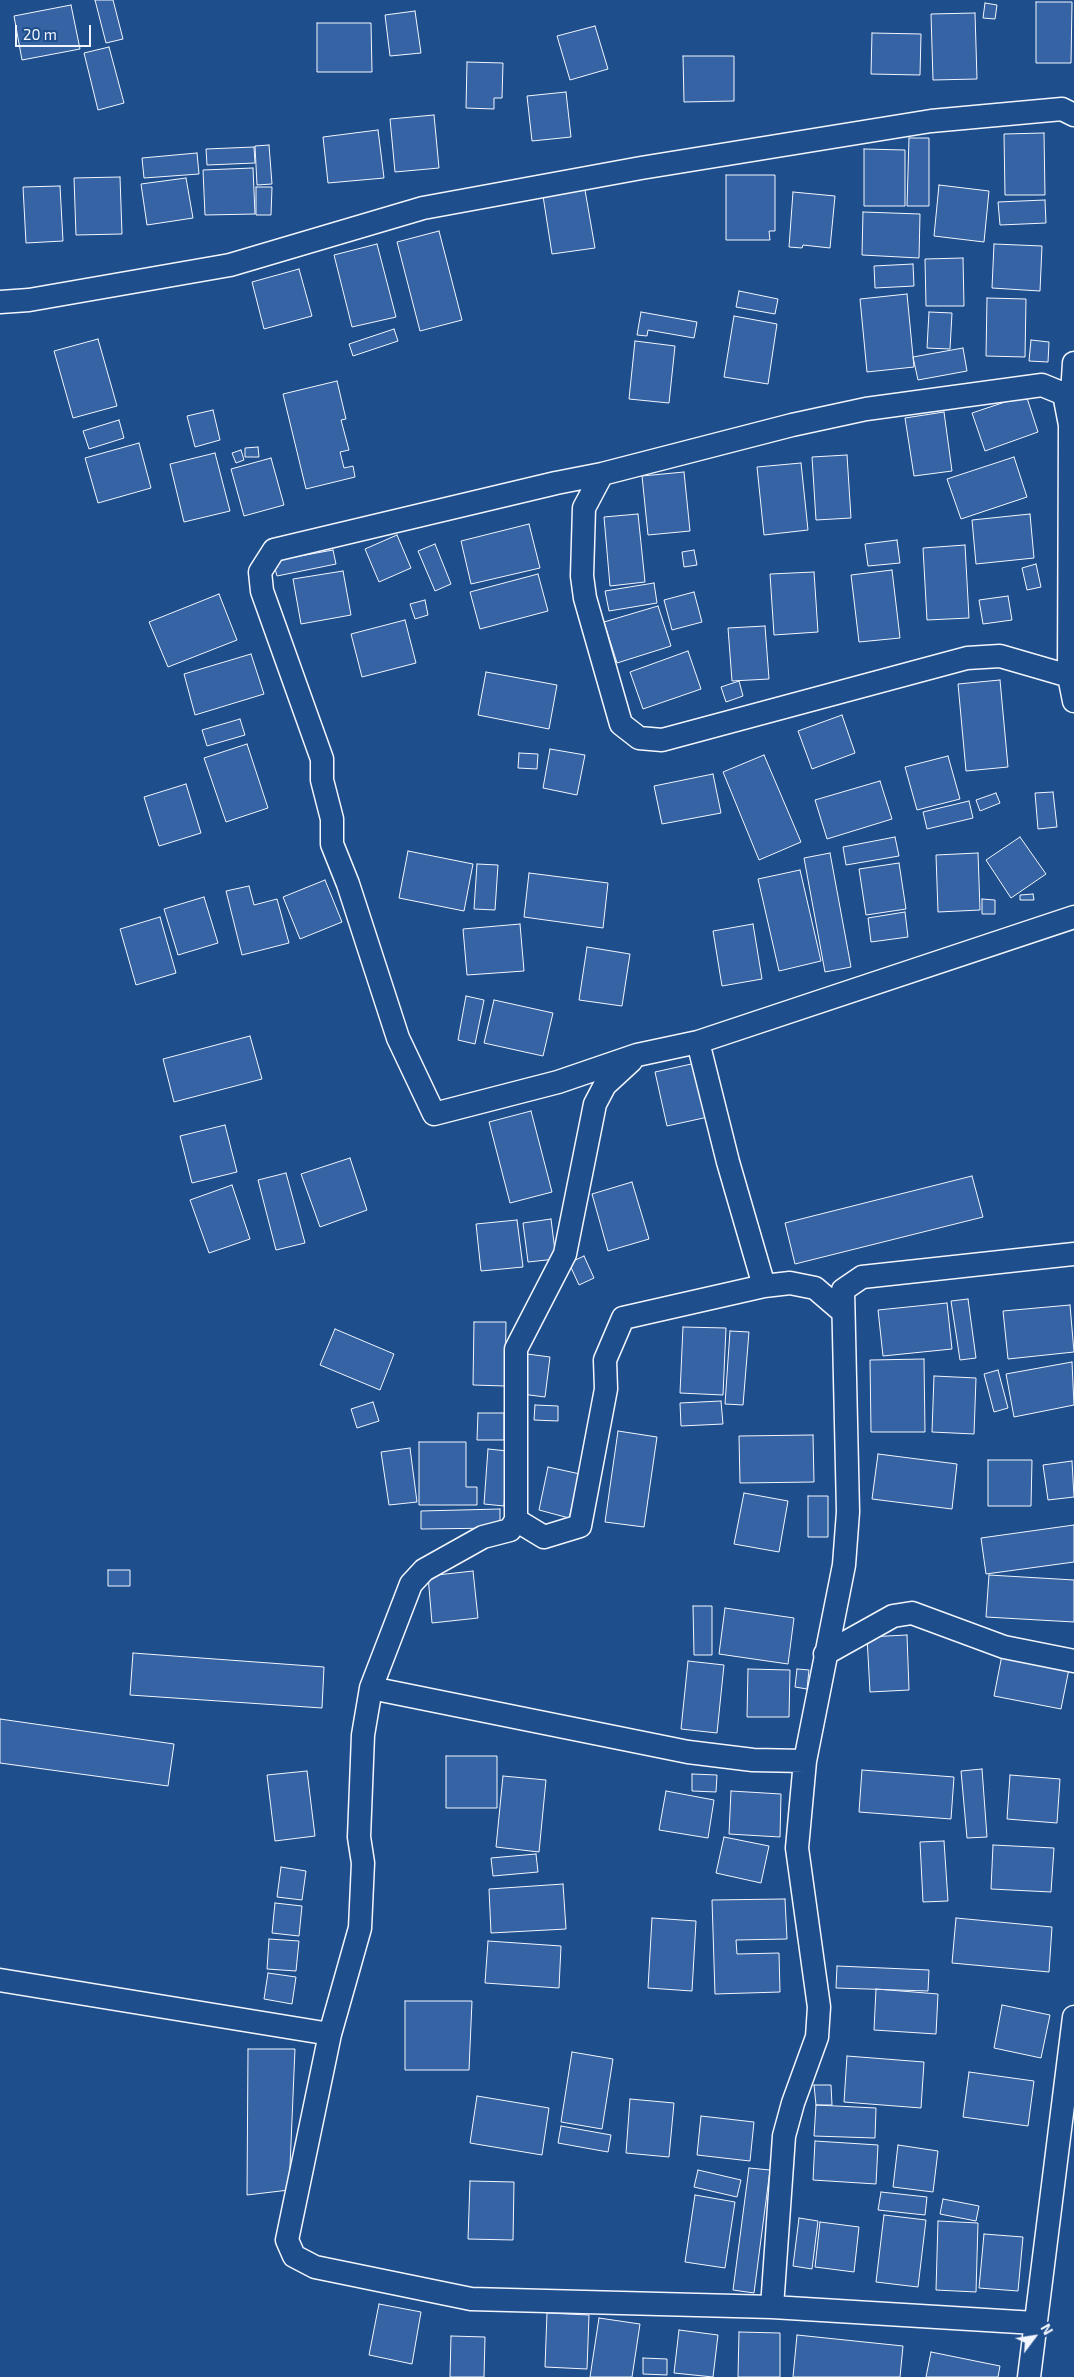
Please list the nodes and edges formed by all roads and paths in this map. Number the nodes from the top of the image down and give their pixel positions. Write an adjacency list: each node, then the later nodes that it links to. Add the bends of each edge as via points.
1 (1074, 115): 2 (street, via 1062,109 931,121 641,168 423,208 230,265 29,300)
2 (0, 302)
3 (1074, 362): 4 (street)
4 (1072, 425): 5 (street, via 1064,394 1042,385 856,411); 8 (street)
5 (602, 474): 6 (street); 7 (street)
6 (556, 483): 7 (street); 12 (street, via 274,550 260,572 262,591 322,759 322,780 332,819 332,844 398,1038 434,1114 558,1082)
7 (584, 508): 8 (street, via 584,598 622,724 639,738 662,740 967,658 1000,656)
8 (1069, 676): 9 (street)
9 (1074, 701)
10 (1074, 917): 11 (street)
11 (698, 1042): 12 (street); 14 (street)
12 (637, 1055): 16 (street, via 605,1085 595,1104 565,1254 516,1349)
13 (1074, 1254): 15 (street, via 862,1278 844,1290)
14 (764, 1286): 15 (street, via 790,1284 815,1288); 16 (street, via 623,1318 605,1360 606,1389 580,1526 544,1537)
15 (843, 1312): 17 (street, via 848,1512 844,1565)
16 (516, 1520): 19 (street, via 510,1530 475,1542 424,1570 411,1584)
17 (825, 1654): 18 (street, via 893,1616 912,1613 1004,1647); 20 (street)
18 (1074, 1661)
19 (371, 1688): 20 (street, via 688,1752 753,1760); 23 (street, via 363,1736 360,1928)
20 (805, 1761): 24 (street, via 797,1848 819,2007 817,2037 784,2136)
21 (0, 1980): 23 (street)
22 (1074, 2017): 25 (street)
23 (330, 2034): 24 (street, via 287,2240 294,2256 315,2267 471,2299)
24 (772, 2307): 25 (street)
25 (1035, 2324): 26 (street)
26 (1029, 2377)

